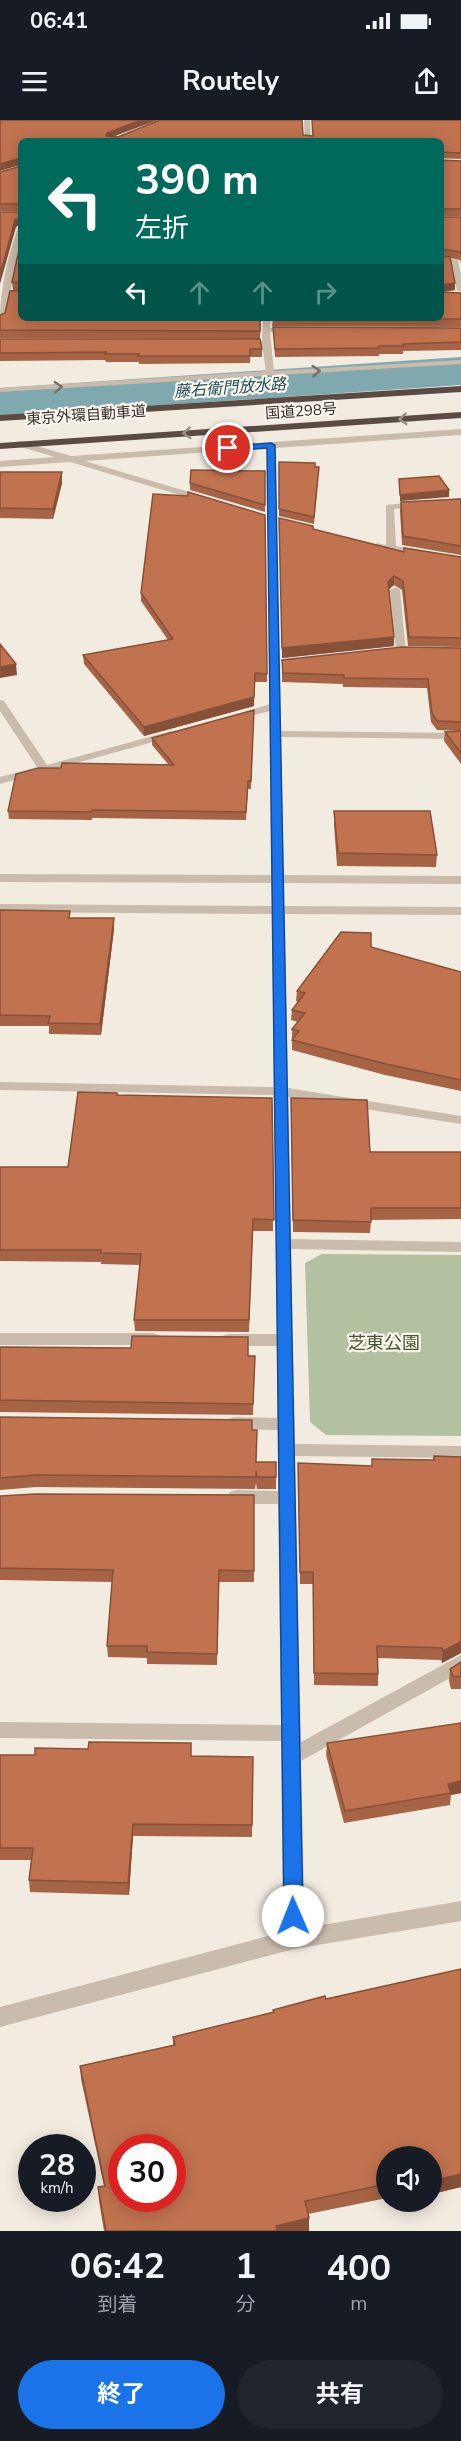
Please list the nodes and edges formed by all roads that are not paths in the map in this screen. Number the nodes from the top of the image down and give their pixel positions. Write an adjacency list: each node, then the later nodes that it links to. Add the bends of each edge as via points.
1 (307, 120): 2 (street)
2 (308, 138)
3 (18, 236): 4 (street)
4 (18, 256): 7 (street)
5 (444, 260): 6 (street, via 454,260)
6 (461, 290)
7 (7, 294): 10 (street)
8 (451, 296): 9 (street)
9 (461, 296)
10 (0, 319)
11 (267, 321): 12 (street)
12 (266, 330): 13 (street); 15 (street)
13 (300, 330)
14 (231, 343): 15 (street)
15 (266, 343): 17 (street)
16 (461, 362): 17 (street, one-way to 16)
17 (270, 374): 19 (street, one-way to 17)
18 (461, 389): 22 (highway, 東京外環自動車道)
19 (0, 390)
20 (461, 405): 24 (highway, 東京外環自動車道)
21 (461, 415): 25 (highway, 国道298号, one-way to 25)
22 (0, 418)
23 (461, 432): 26 (street)
24 (0, 435)
25 (20, 444): 27 (highway, 国道298号); 28 (street)
26 (271, 445): 28 (street); 38 (street, via 271,520 280,663)
27 (0, 446)
28 (75, 460): 29 (street); 31 (street)
29 (0, 464)
30 (461, 501): 33 (street, via 389,507)
31 (216, 503)
32 (369, 544): 33 (street)
33 (391, 549): 34 (street)
34 (461, 560)
35 (395, 590): 36 (street, via 396,652)
36 (413, 651)
37 (0, 703): 43 (street)
38 (274, 706): 39 (street); 41 (street)
39 (217, 722)
40 (182, 731): 43 (street)
41 (274, 734): 42 (street); 46 (street)
42 (461, 736)
43 (44, 769): 44 (street)
44 (0, 781)
45 (0, 878): 46 (street)
46 (277, 878): 47 (street); 49 (street)
47 (461, 880)
48 (0, 908): 49 (street)
49 (277, 911): 50 (street); 52 (street)
50 (461, 911)
51 (0, 1086): 52 (street)
52 (280, 1092): 53 (street); 54 (street)
53 (461, 1120)
54 (283, 1244): 55 (street); 59 (street)
55 (461, 1247)
56 (0, 1339): 57 (street)
57 (166, 1339)
58 (213, 1340): 59 (street)
59 (284, 1340): 61 (street)
60 (214, 1423): 61 (street)
61 (286, 1424): 62 (street)
62 (286, 1450): 63 (street); 65 (street)
63 (461, 1452)
64 (215, 1497): 65 (street)
65 (287, 1498): 68 (street)
66 (461, 1663): 69 (street)
67 (0, 1730): 68 (street)
68 (291, 1733): 69 (street)
69 (291, 1757): 71 (street)
70 (461, 1911): 71 (street)
71 (294, 1939): 72 (street)
72 (0, 2017)

